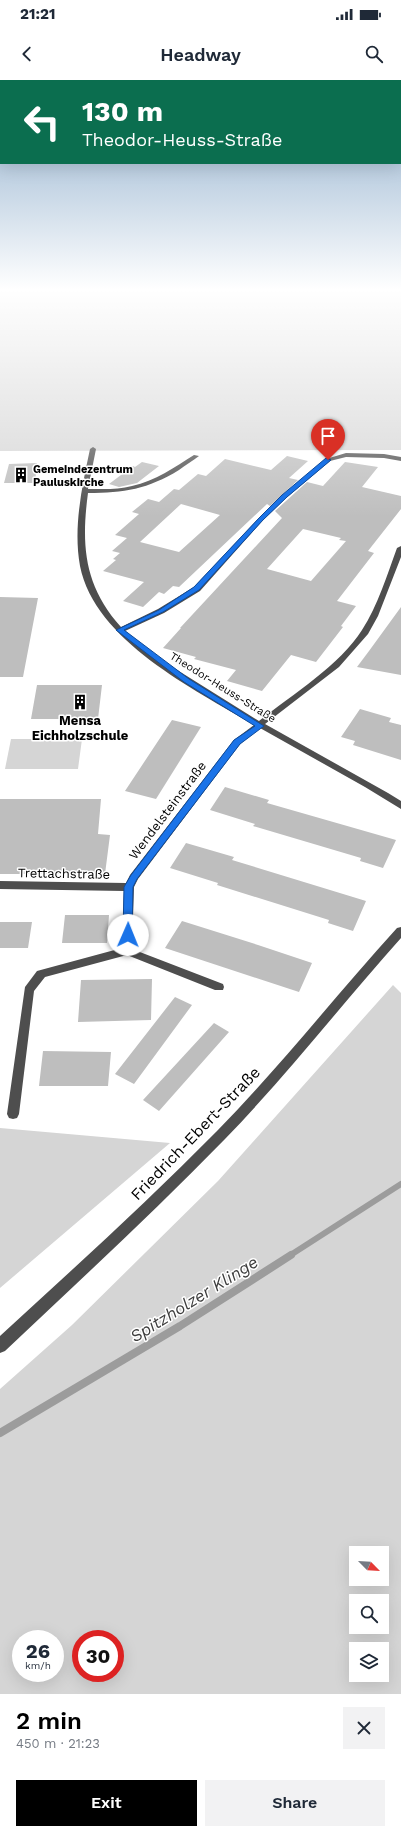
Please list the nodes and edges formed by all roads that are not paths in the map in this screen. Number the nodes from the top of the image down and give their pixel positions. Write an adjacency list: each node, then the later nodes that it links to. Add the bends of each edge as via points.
1 (93, 449): 4 (street, Theodor-Heuss-Straße)
2 (196, 456): 4 (street, via 156,480 138,487 125,490)
3 (401, 459): 6 (street, via 346,455 328,460 284,496 197,589 161,611)
4 (85, 491): 6 (street, Theodor-Heuss-Straße, via 81,524 84,567 92,592)
5 (401, 548): 7 (street, Wendelsteinstraße, via 365,632 336,665)
6 (120, 630): 7 (street, Theodor-Heuss-Straße, via 186,681)
7 (260, 726): 8 (street, Theodor-Heuss-Straße); 10 (street, Wendelsteinstraße, via 237,742 153,850)
8 (401, 806)
9 (0, 885): 10 (street, Trettachstraße)
10 (128, 887): 12 (street)
11 (401, 931): 15 (street, Friedrich-Ebert-Straße, via 222,1134 125,1230)
12 (127, 951): 13 (street); 14 (street, via 41,974 29,990)
13 (219, 987)
14 (13, 1114)
15 (0, 1346)

